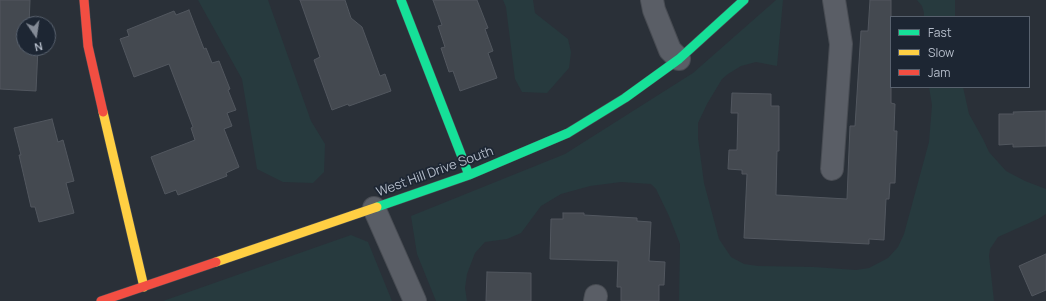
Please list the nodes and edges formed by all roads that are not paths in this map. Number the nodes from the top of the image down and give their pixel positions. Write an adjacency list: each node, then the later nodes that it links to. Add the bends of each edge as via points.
1 (84, 0): 10 (street, via 88,46)
2 (401, 0): 8 (street)
3 (652, 0): 6 (street, via 670,50)
4 (744, 0): 6 (street, West Hill Drive South)
5 (834, 0): 7 (street, via 841,44)
6 (679, 59): 8 (street, West Hill Drive South, via 625,98 568,133)
7 (832, 169)
8 (469, 175): 9 (street, West Hill Drive South)
9 (374, 208): 10 (street, West Hill Drive South); 12 (street)
10 (144, 287): 11 (street, West Hill Drive South)
11 (101, 301)
12 (415, 301)

